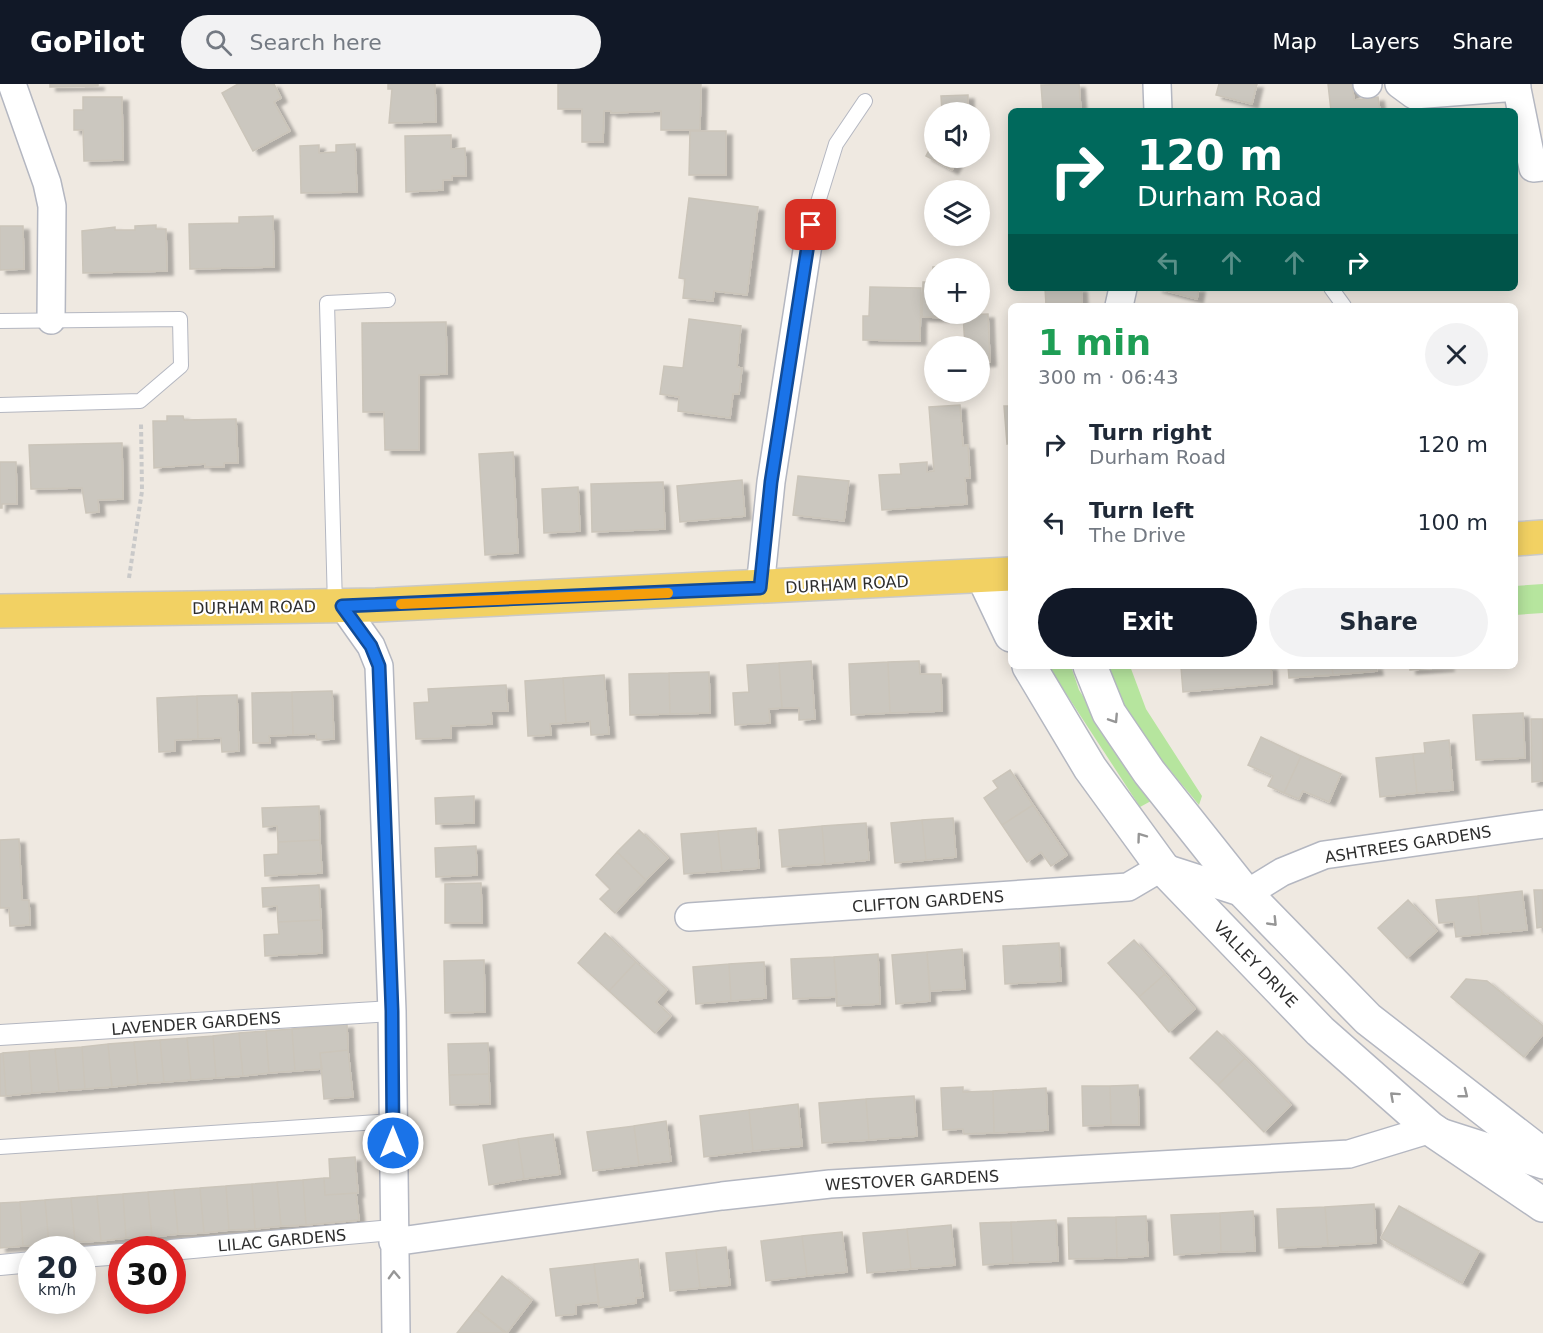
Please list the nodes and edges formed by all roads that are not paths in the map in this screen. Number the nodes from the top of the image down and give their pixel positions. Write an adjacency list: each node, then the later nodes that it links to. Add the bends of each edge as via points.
1 (12, 84): 10 (street, via 52,206)
2 (1157, 84): 6 (street)
3 (1399, 84): 4 (street, via 1414,95)
4 (1517, 85): 7 (street, via 1533,168)
5 (865, 101): 8 (lane, via 836,144)
6 (1158, 108)
7 (1543, 167)
8 (811, 225): 16 (street, via 771,482)
9 (388, 300): 17 (lane, via 327,303)
10 (51, 320): 11 (lane); 12 (lane, via 180,319 181,366 140,401)
11 (0, 321)
12 (0, 405)
13 (1543, 537): 14 (main road)
14 (1518, 539)
15 (997, 575): 16 (main road, DURHAM ROAD); 19 (street)
16 (760, 588): 17 (main road, DURHAM ROAD)
17 (338, 606): 18 (main road, DURHAM ROAD); 26 (street, via 371,646 379,666)
18 (0, 611)
19 (1008, 622)
20 (1031, 669): 23 (street, VALLEY DRIVE, one-way to 20, via 1090,768)
21 (1091, 669): 24 (street, one-way to 24, via 1109,713 1149,772)
22 (1543, 824): 24 (street, ASHTREES GARDENS, via 1324,855 1282,872)
23 (1162, 867): 24 (street); 25 (street, CLIFTON GARDENS, via 1128,887); 29 (street, VALLEY DRIVE, one-way to 23, via 1320,1031)
24 (1246, 894): 31 (street, one-way to 31, via 1368,1019)
25 (689, 917)
26 (392, 1011): 27 (street, LAVENDER GARDENS); 28 (street)
27 (0, 1035)
28 (393, 1121): 30 (lane); 34 (street)
29 (1431, 1129): 32 (street); 33 (street, VALLEY DRIVE); 34 (street, WESTOVER GARDENS, via 1349,1154 830,1184)
30 (0, 1147)
31 (1543, 1155)
32 (1543, 1165)
33 (1543, 1205)
34 (393, 1236): 35 (street, LILAC GARDENS); 38 (street, one-way to 34)
35 (186, 1249)
36 (18, 1263): 37 (street)
37 (0, 1265)
38 (396, 1333)

